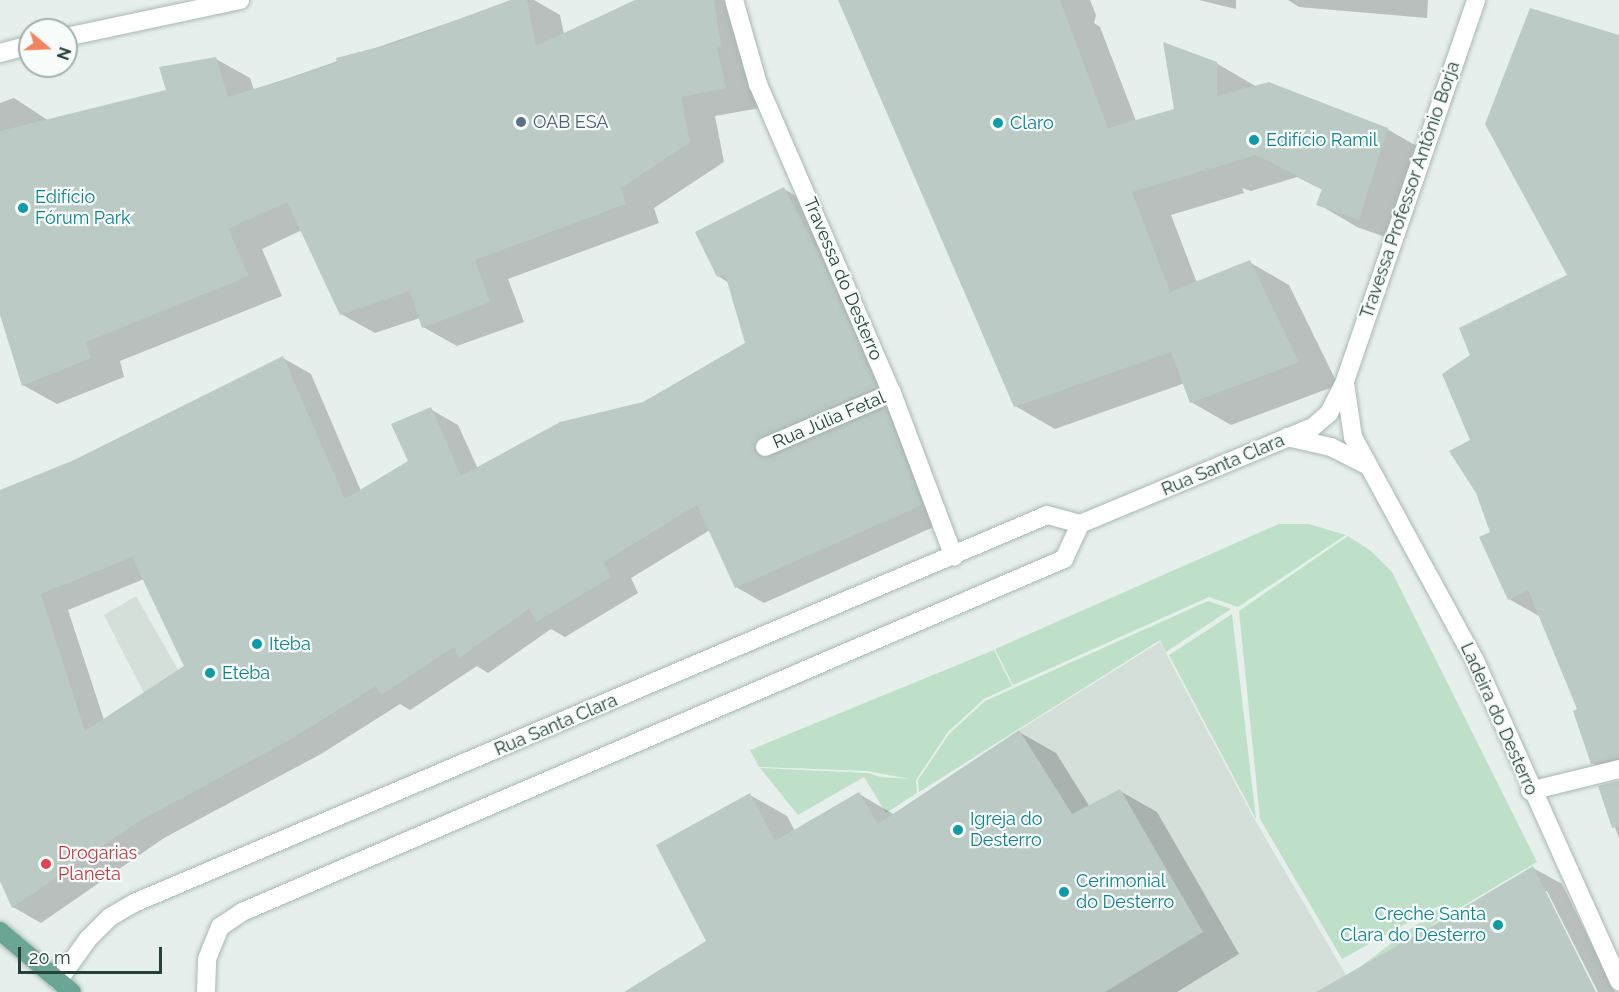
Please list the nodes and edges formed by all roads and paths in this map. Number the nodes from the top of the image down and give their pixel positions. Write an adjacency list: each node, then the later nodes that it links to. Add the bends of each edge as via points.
1 (240, 0): 4 (street)
2 (734, 0): 8 (street, Travessa do Desterro, via 758,84)
3 (1476, 0): 7 (street, Travessa Professor Antônio Borja)
4 (78, 34)
5 (18, 48): 6 (street)
6 (0, 53)
7 (1345, 381): 9 (street, Rua Santa Clara, via 1329,413 1313,427); 11 (street, Ladeira do Desterro, via 1353,438)
8 (892, 393): 10 (street, Rua Júlia Fetal); 13 (street, Travessa do Desterro)
9 (1287, 437): 11 (street, via 1331,447); 12 (street, Rua Santa Clara)
10 (765, 447)
11 (1365, 464): 15 (street, Ladeira do Desterro, via 1476,663)
12 (1080, 524): 13 (street, Rua Santa Clara, via 1047,515); 19 (street, via 1064,559 242,912 220,927 207,959)
13 (954, 557): 18 (street, Rua Santa Clara, via 134,903 110,917 88,939)
14 (1619, 769): 15 (street)
15 (1530, 790): 17 (street, Ladeira do Desterro)
16 (0, 932): 18 (main road)
17 (1619, 981)
18 (60, 988)
19 (206, 992)

